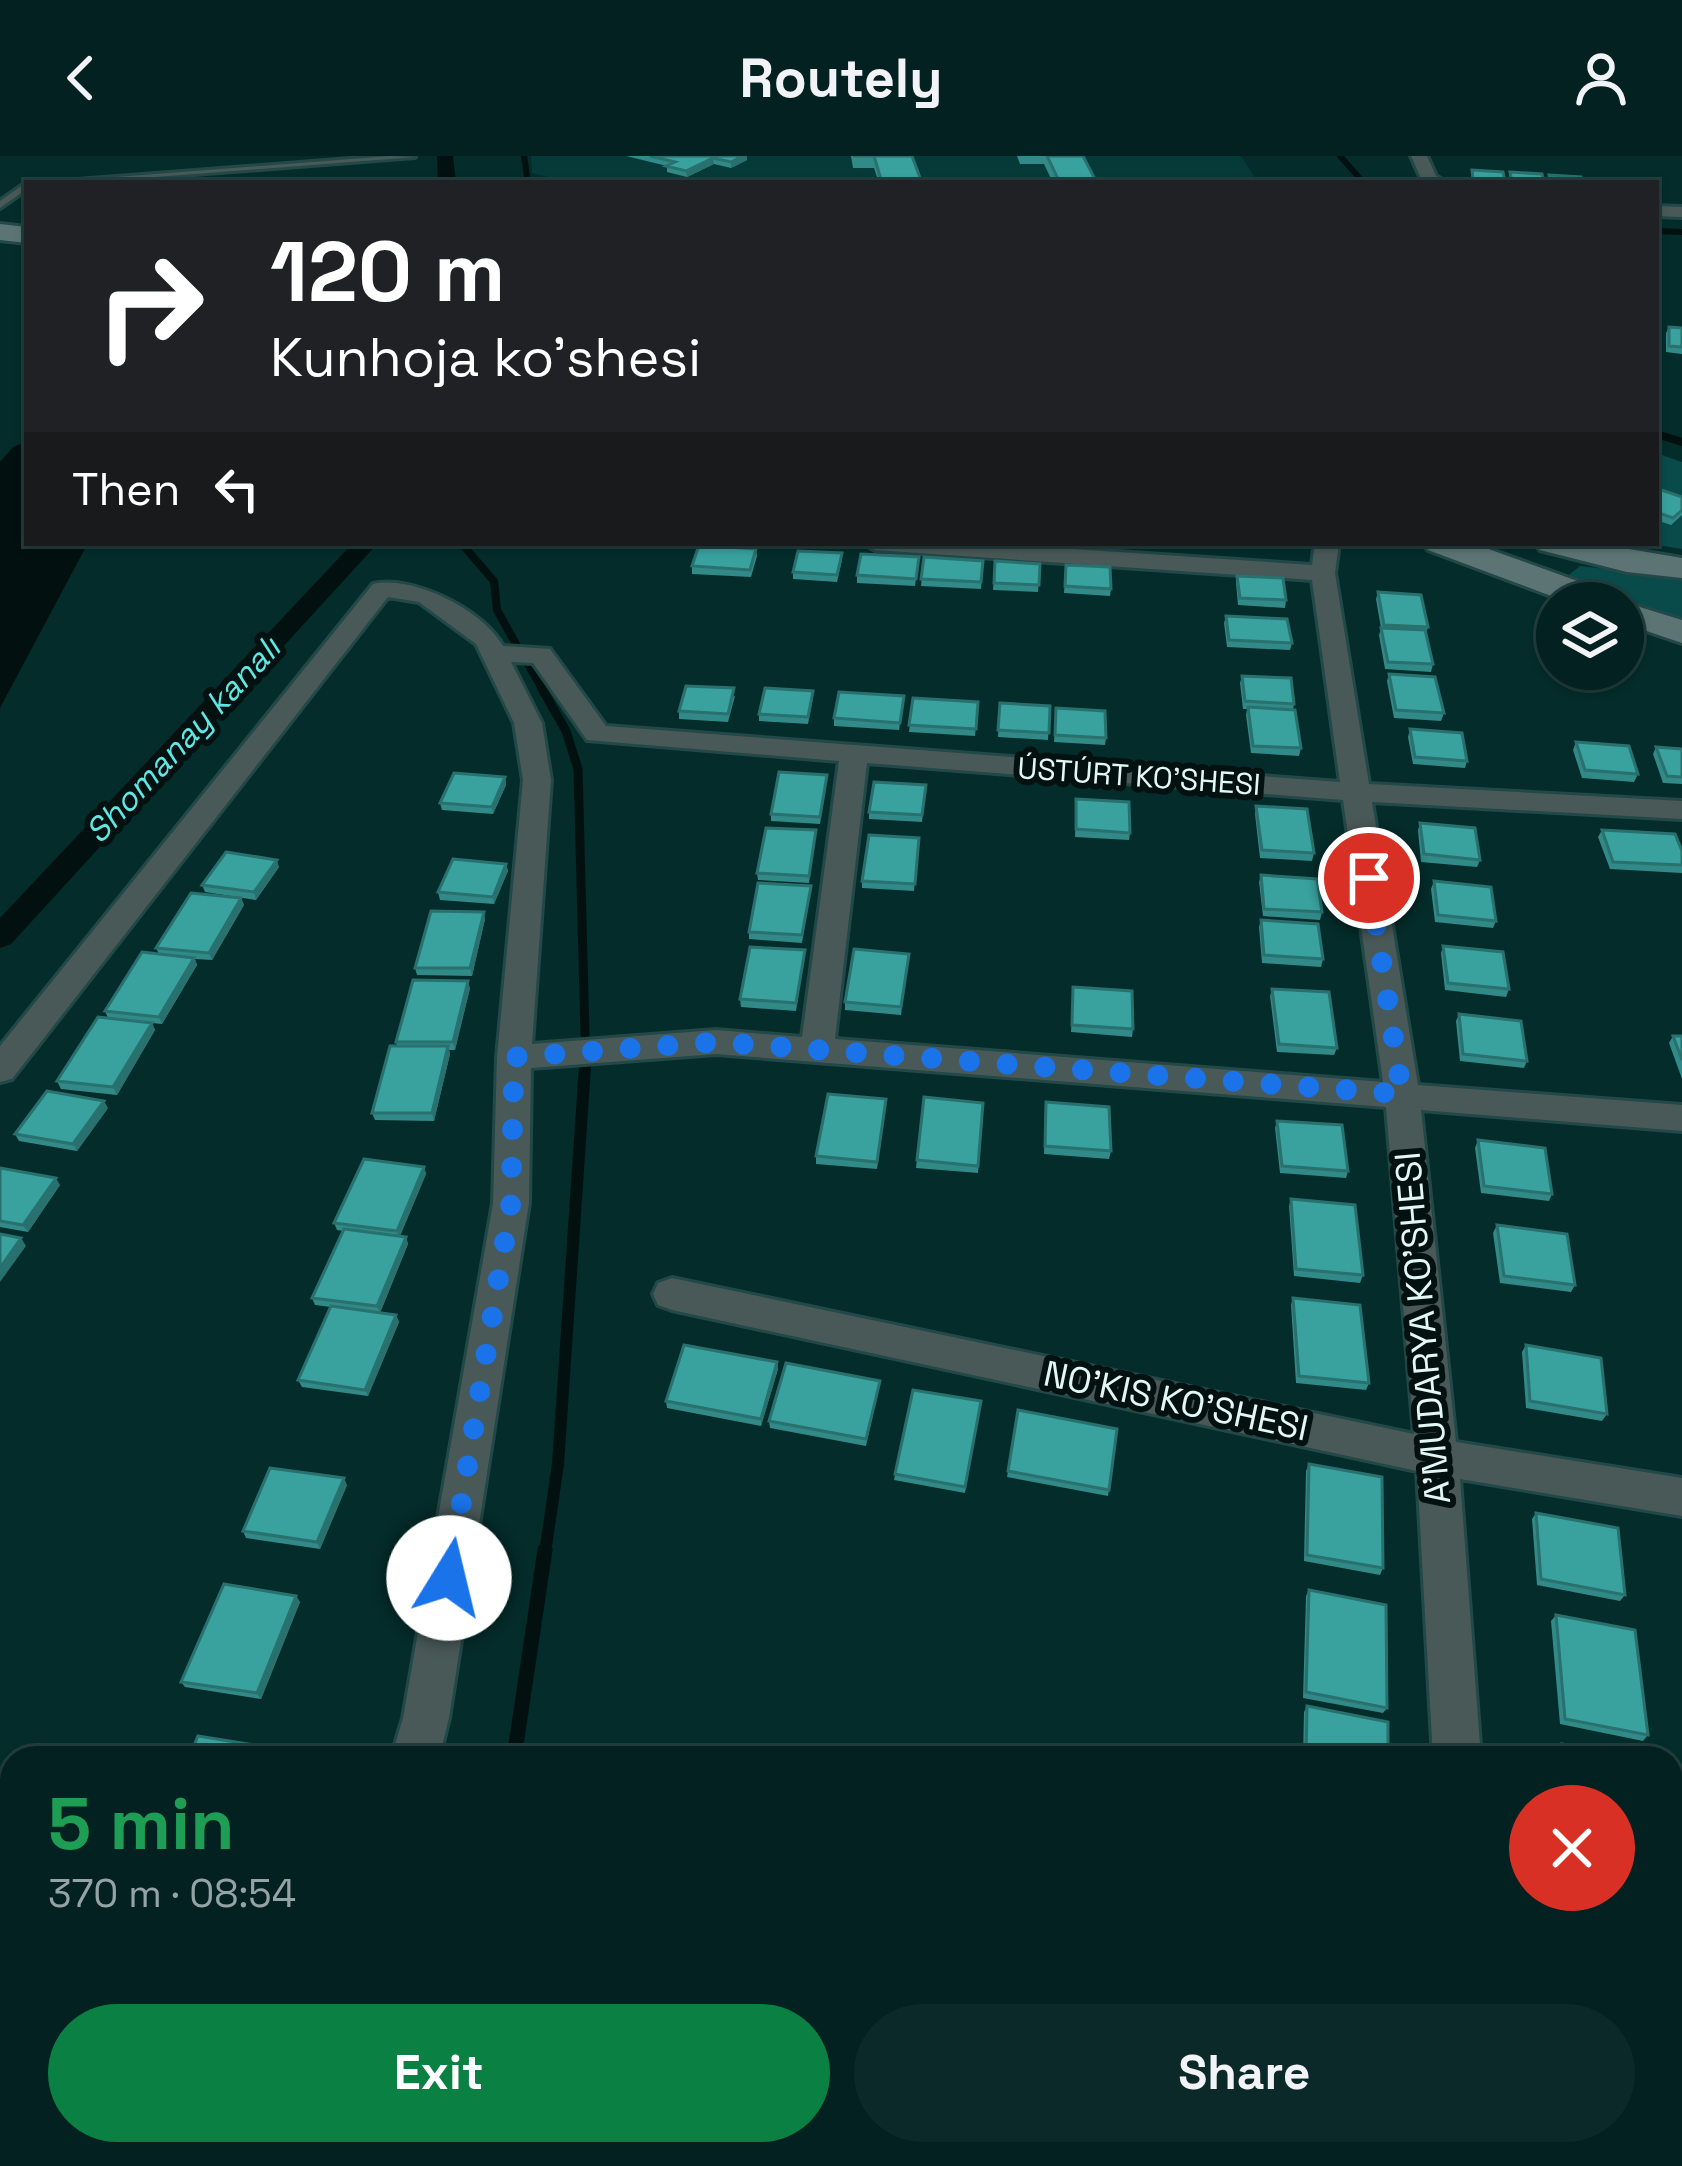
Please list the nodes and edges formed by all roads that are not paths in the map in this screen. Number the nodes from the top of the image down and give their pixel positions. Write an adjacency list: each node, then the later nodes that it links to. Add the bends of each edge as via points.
1 (411, 157): 2 (lane)
2 (85, 180)
3 (965, 546): 6 (street)
4 (1449, 546): 8 (main road)
5 (1564, 546): 7 (main road)
6 (1325, 558): 13 (street, A'MUDARYA KO'SHESI)
7 (1682, 568)
8 (1546, 582)
9 (1644, 618): 10 (main road)
10 (1682, 632)
11 (494, 653): 12 (street, ÚSTÚRT KO'SHESI, via 541,655 597,734); 16 (street, via 528,723 537,780); 17 (street, via 426,596 382,589)
12 (854, 754): 13 (street, ÚSTÚRT KO'SHESI); 15 (street)
13 (1356, 792): 14 (street, ÚSTÚRT KO'SHESI); 18 (street, A'MUDARYA KO'SHESI)
14 (1682, 810)
15 (818, 1048): 16 (street, via 716,1042); 18 (street)
16 (514, 1057): 23 (street, via 511,1203)
17 (0, 1070)
18 (1402, 1094): 19 (street); 21 (street, A'MUDARYA KO'SHESI)
19 (1682, 1118)
20 (673, 1294): 21 (street, NO'KIS KO'SHESI)
21 (1437, 1457): 22 (street, NO'KIS KO'SHESI); 24 (street, A'MUDARYA KO'SHESI)
22 (1682, 1497)
23 (418, 1746)
24 (1456, 1746)

